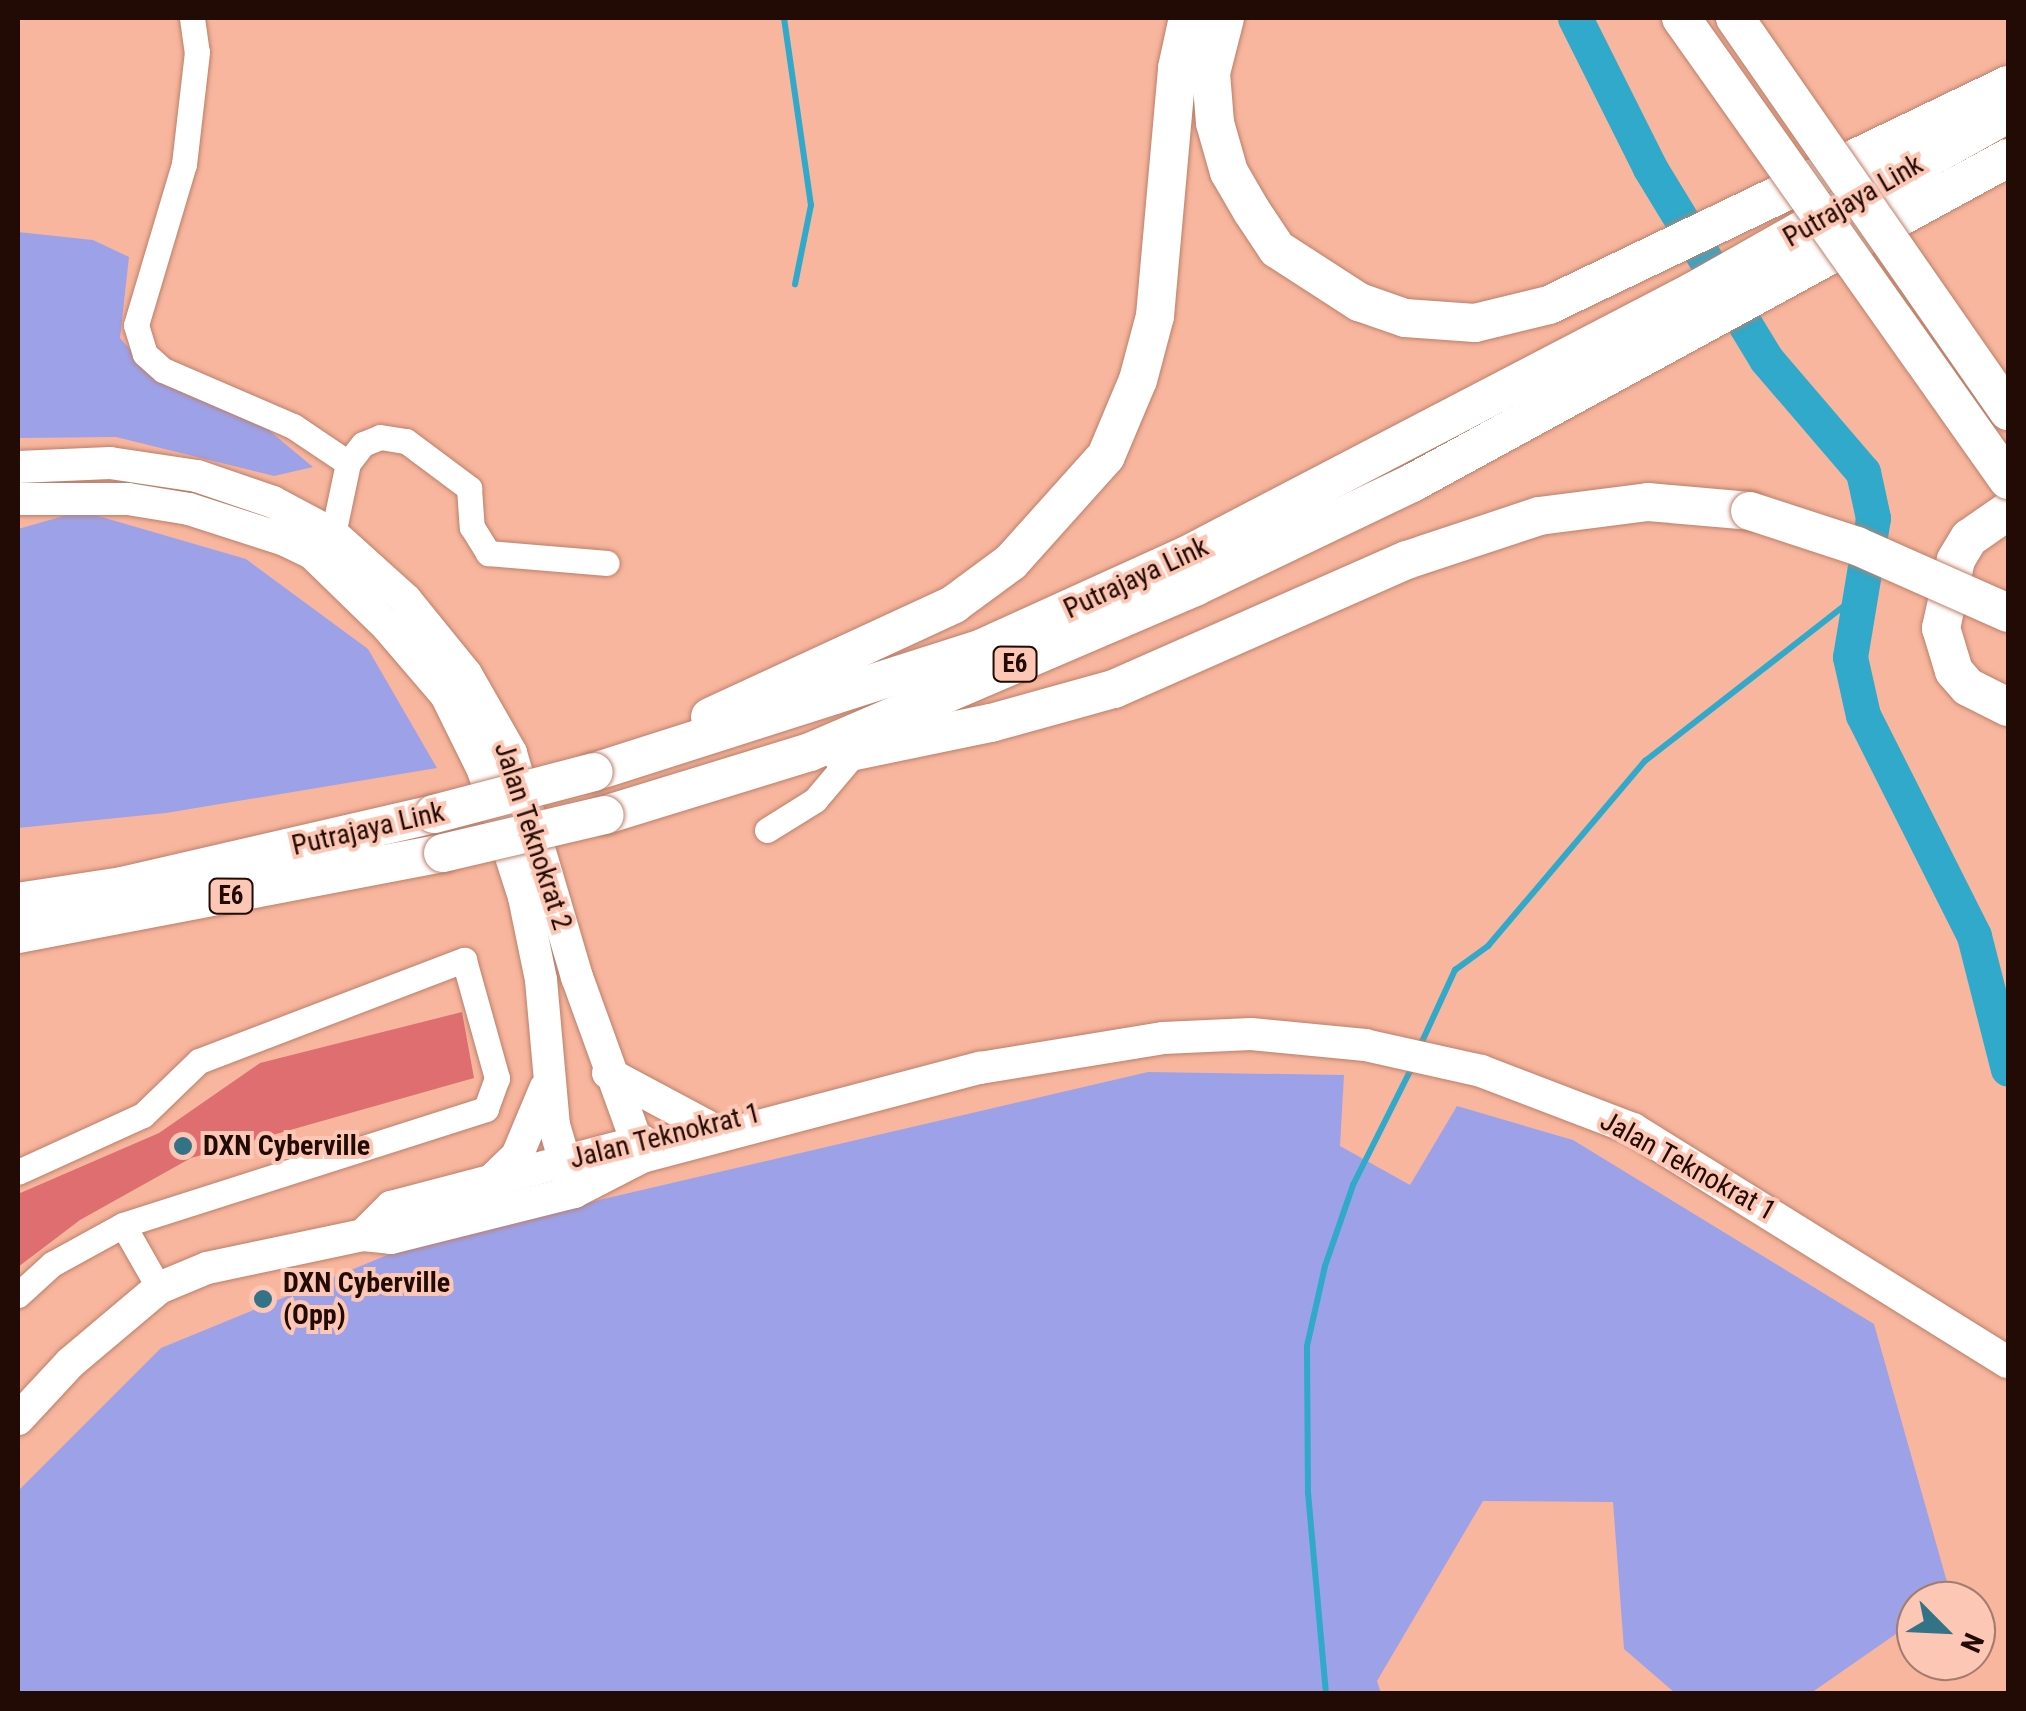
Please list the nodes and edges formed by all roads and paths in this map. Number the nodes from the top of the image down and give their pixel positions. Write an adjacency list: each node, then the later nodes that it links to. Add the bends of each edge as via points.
1 (192, 18): 10 (lane, via 197,52 184,164 138,303 136,325 146,354 210,395 307,434)
2 (1188, 18): 22 (highway, via 1177,68 1155,316 1138,380 1106,456 1011,562 954,604 678,732)
3 (1225, 18): 6 (highway, bridge, via 1211,73 1228,172 1278,249 1359,302 1405,318 1475,322 1550,305)
4 (1681, 18): 13 (highway, bridge)
5 (1735, 18): 9 (highway, bridge)
6 (2008, 85)
7 (2008, 113): 11 (highway, Putrajaya Link / E6, bridge)
8 (2008, 158): 11 (highway, Putrajaya Link / E6, bridge)
9 (2008, 412)
10 (348, 463): 16 (lane); 17 (lane, via 363,444 380,437 406,441 469,488 472,526 488,553)
11 (1407, 466): 20 (highway, Putrajaya Link / E6, via 1194,587); 22 (highway, Putrajaya Link / E6, via 982,648)
12 (18, 467): 16 (main road, Jalan Teknokrat 2, via 110,462 197,476 273,502)
13 (2008, 480)
14 (18, 500): 27 (main road, Jalan Teknokrat 2, via 128,499 256,529 312,554 387,626 446,695 482,770 524,897)
15 (2008, 511): 19 (highway, via 1962,549 1942,628 1954,671)
16 (333, 534): 28 (main road, Jalan Teknokrat 2, via 445,644 511,753)
17 (607, 563)
18 (2008, 612): 21 (highway, bridge, via 1857,546 1750,511 1648,502 1538,516 1407,560 1114,689)
19 (2008, 707)
20 (810, 752): 21 (highway); 25 (highway, Putrajaya Link / E6, bridge, via 606,815 443,853)
21 (853, 755): 23 (lane, via 814,800)
22 (652, 758): 24 (highway, Putrajaya Link / E6, bridge, via 122,886)
23 (767, 830)
24 (18, 902)
25 (18, 934)
26 (980, 1068): 30 (main road, Jalan Teknokrat 1, via 956,1064); 31 (main road, Jalan Teknokrat 1); 39 (main road, Jalan Teknokrat 1, via 1163,1038 1251,1034 1480,1071 1633,1130)
27 (550, 1069): 29 (main road, Jalan Teknokrat 2); 34 (main road, via 527,1137)
28 (613, 1085): 29 (main road, via 601,1134 573,1134); 30 (main road); 31 (main road, Jalan Teknokrat 2)
29 (554, 1125): 33 (main road, Jalan Teknokrat 2)
30 (707, 1126): 31 (main road, Jalan Teknokrat 1)
31 (640, 1150): 33 (main road, Jalan Teknokrat 1)
32 (18, 1172): 35 (lane, via 143,1115 198,1061 464,960 497,1078 486,1110)
33 (572, 1176): 34 (main road, Jalan Teknokrat 1); 36 (main road, Jalan Teknokrat 1, via 391,1238)
34 (494, 1179): 36 (main road, Jalan Teknokrat 1, via 391,1207)
35 (123, 1226): 37 (lane); 38 (lane, via 52,1264)
36 (363, 1235): 37 (main road, Jalan Teknokrat 1, via 207,1268)
37 (159, 1288): 40 (main road, Jalan Teknokrat 1, via 70,1363)
38 (18, 1295)
39 (2008, 1362)
40 (18, 1419)

